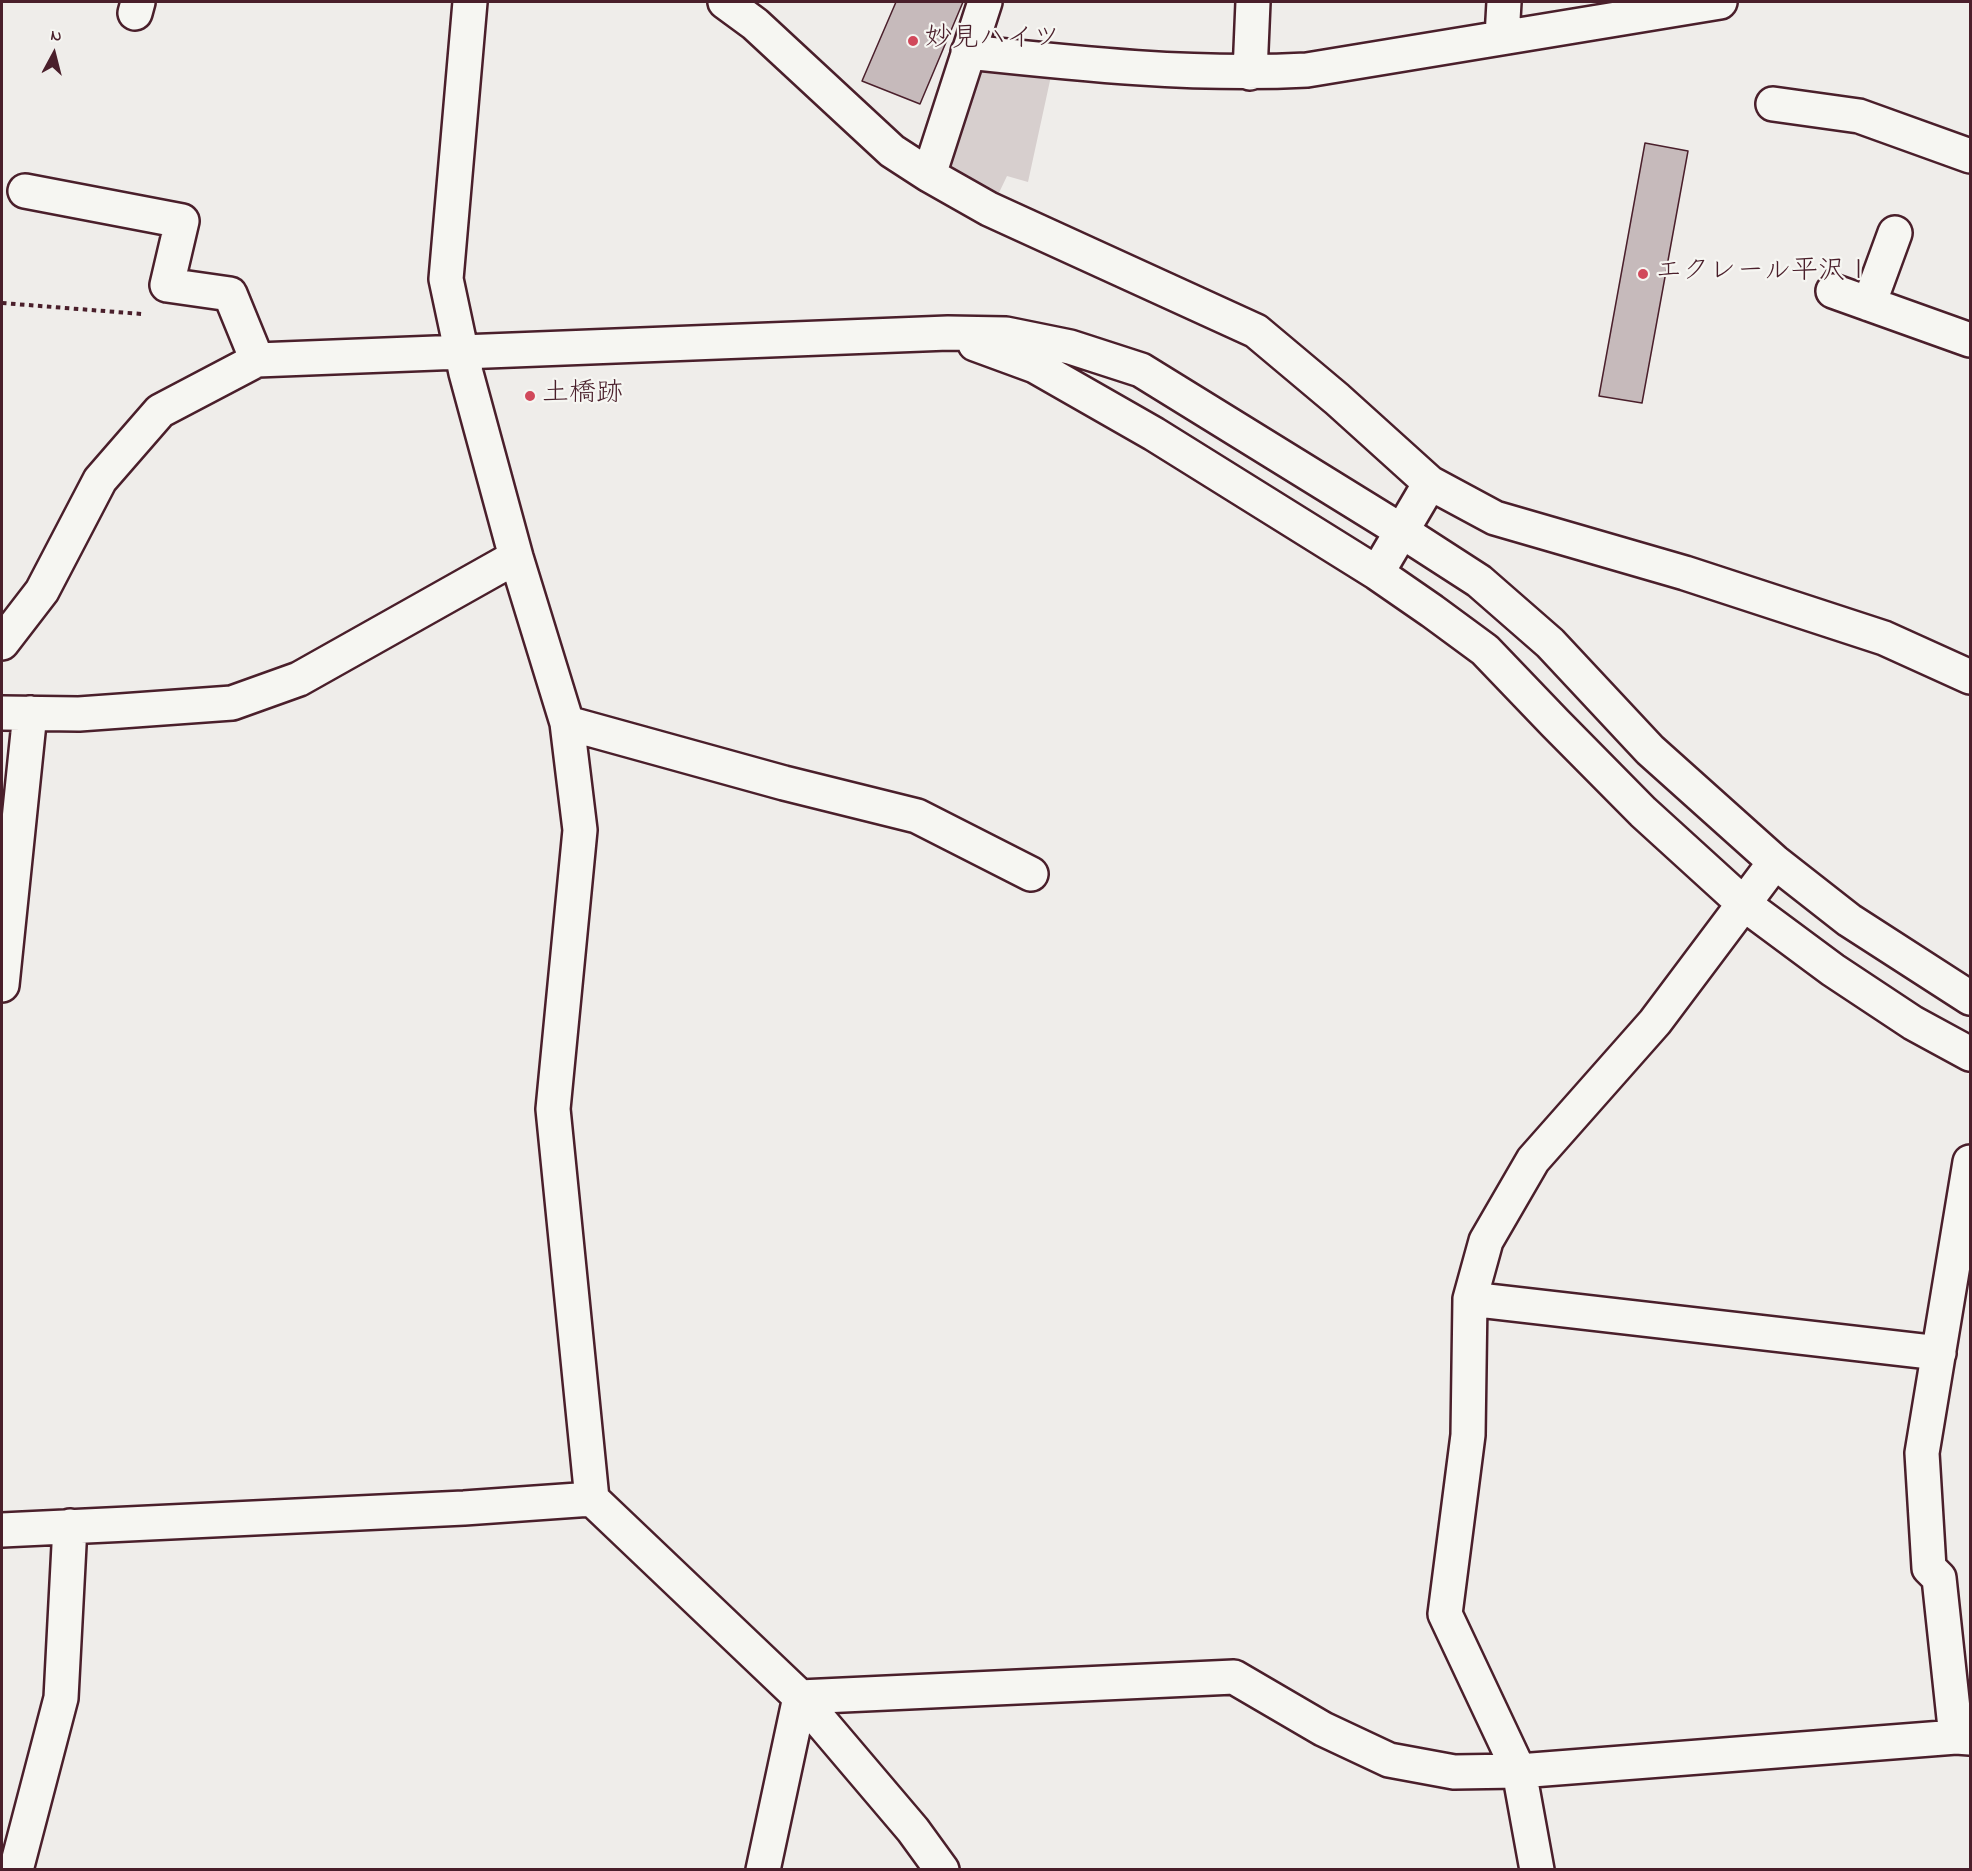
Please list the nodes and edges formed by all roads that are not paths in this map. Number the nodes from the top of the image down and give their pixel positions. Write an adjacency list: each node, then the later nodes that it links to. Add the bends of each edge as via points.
1 (470, 2): 19 (street, via 446,279)
2 (725, 2): 12 (street, via 755,24 892,151)
3 (985, 2): 8 (street)
4 (1253, 2): 9 (street)
5 (1504, 2): 7 (street)
6 (1720, 2): 7 (street)
7 (1502, 37): 9 (street, via 1307,70)
8 (968, 52): 9 (street, via 1112,67); 12 (street)
9 (1250, 73)
10 (1773, 104): 11 (street, via 1859,116)
11 (1971, 156)
12 (929, 175): 21 (street, via 989,209 1256,331)
13 (25, 190): 20 (street, via 182,221 167,285 230,294)
14 (1895, 233): 16 (street)
15 (1833, 291): 16 (street)
16 (1869, 304): 18 (street)
17 (948, 333): 19 (street); 22 (street, via 1006,334 1070,347 1141,370); 24 (street, via 1035,366 1154,434)
18 (1971, 340)
19 (460, 353): 20 (street); 23 (street)
20 (257, 360): 25 (street, via 160,411 100,480 42,591)
21 (1430, 483): 22 (street); 26 (street, via 1495,518 1685,573 1884,638)
22 (1400, 530): 24 (street); 29 (street, via 1479,581 1550,643 1650,750)
23 (516, 557): 27 (street, via 299,679 232,703 79,714); 28 (street)
24 (1377, 573): 31 (street, via 1485,650 1643,812)
25 (2, 643)
26 (1971, 677)
27 (16, 713): 32 (street)
28 (567, 723): 30 (street, via 918,816); 38 (street, via 580,830 553,1109)
29 (1775, 862): 31 (street); 33 (street, via 1849,920)
30 (1031, 874)
31 (1744, 904): 34 (street, via 1842,976); 36 (street, via 1656,1022 1533,1160 1486,1241)
32 (2, 985)
33 (1971, 998)
34 (1971, 1054)
35 (1971, 1162): 37 (street)
36 (1470, 1299): 37 (street); 43 (street, via 1468,1435 1445,1614)
37 (1939, 1353): 42 (street, via 1922,1454 1929,1568 1939,1578)
38 (592, 1499): 39 (street); 41 (street)
39 (70, 1526): 40 (street); 44 (street, via 61,1698)
40 (2, 1530)
41 (800, 1697): 43 (street, via 1234,1677 1323,1729 1389,1760 1454,1772); 45 (street); 46 (street, via 914,1830)
42 (1963, 1738): 43 (street)
43 (1519, 1771): 47 (street)
44 (16, 1869)
45 (763, 1869)
46 (942, 1869)
47 (1537, 1869)

